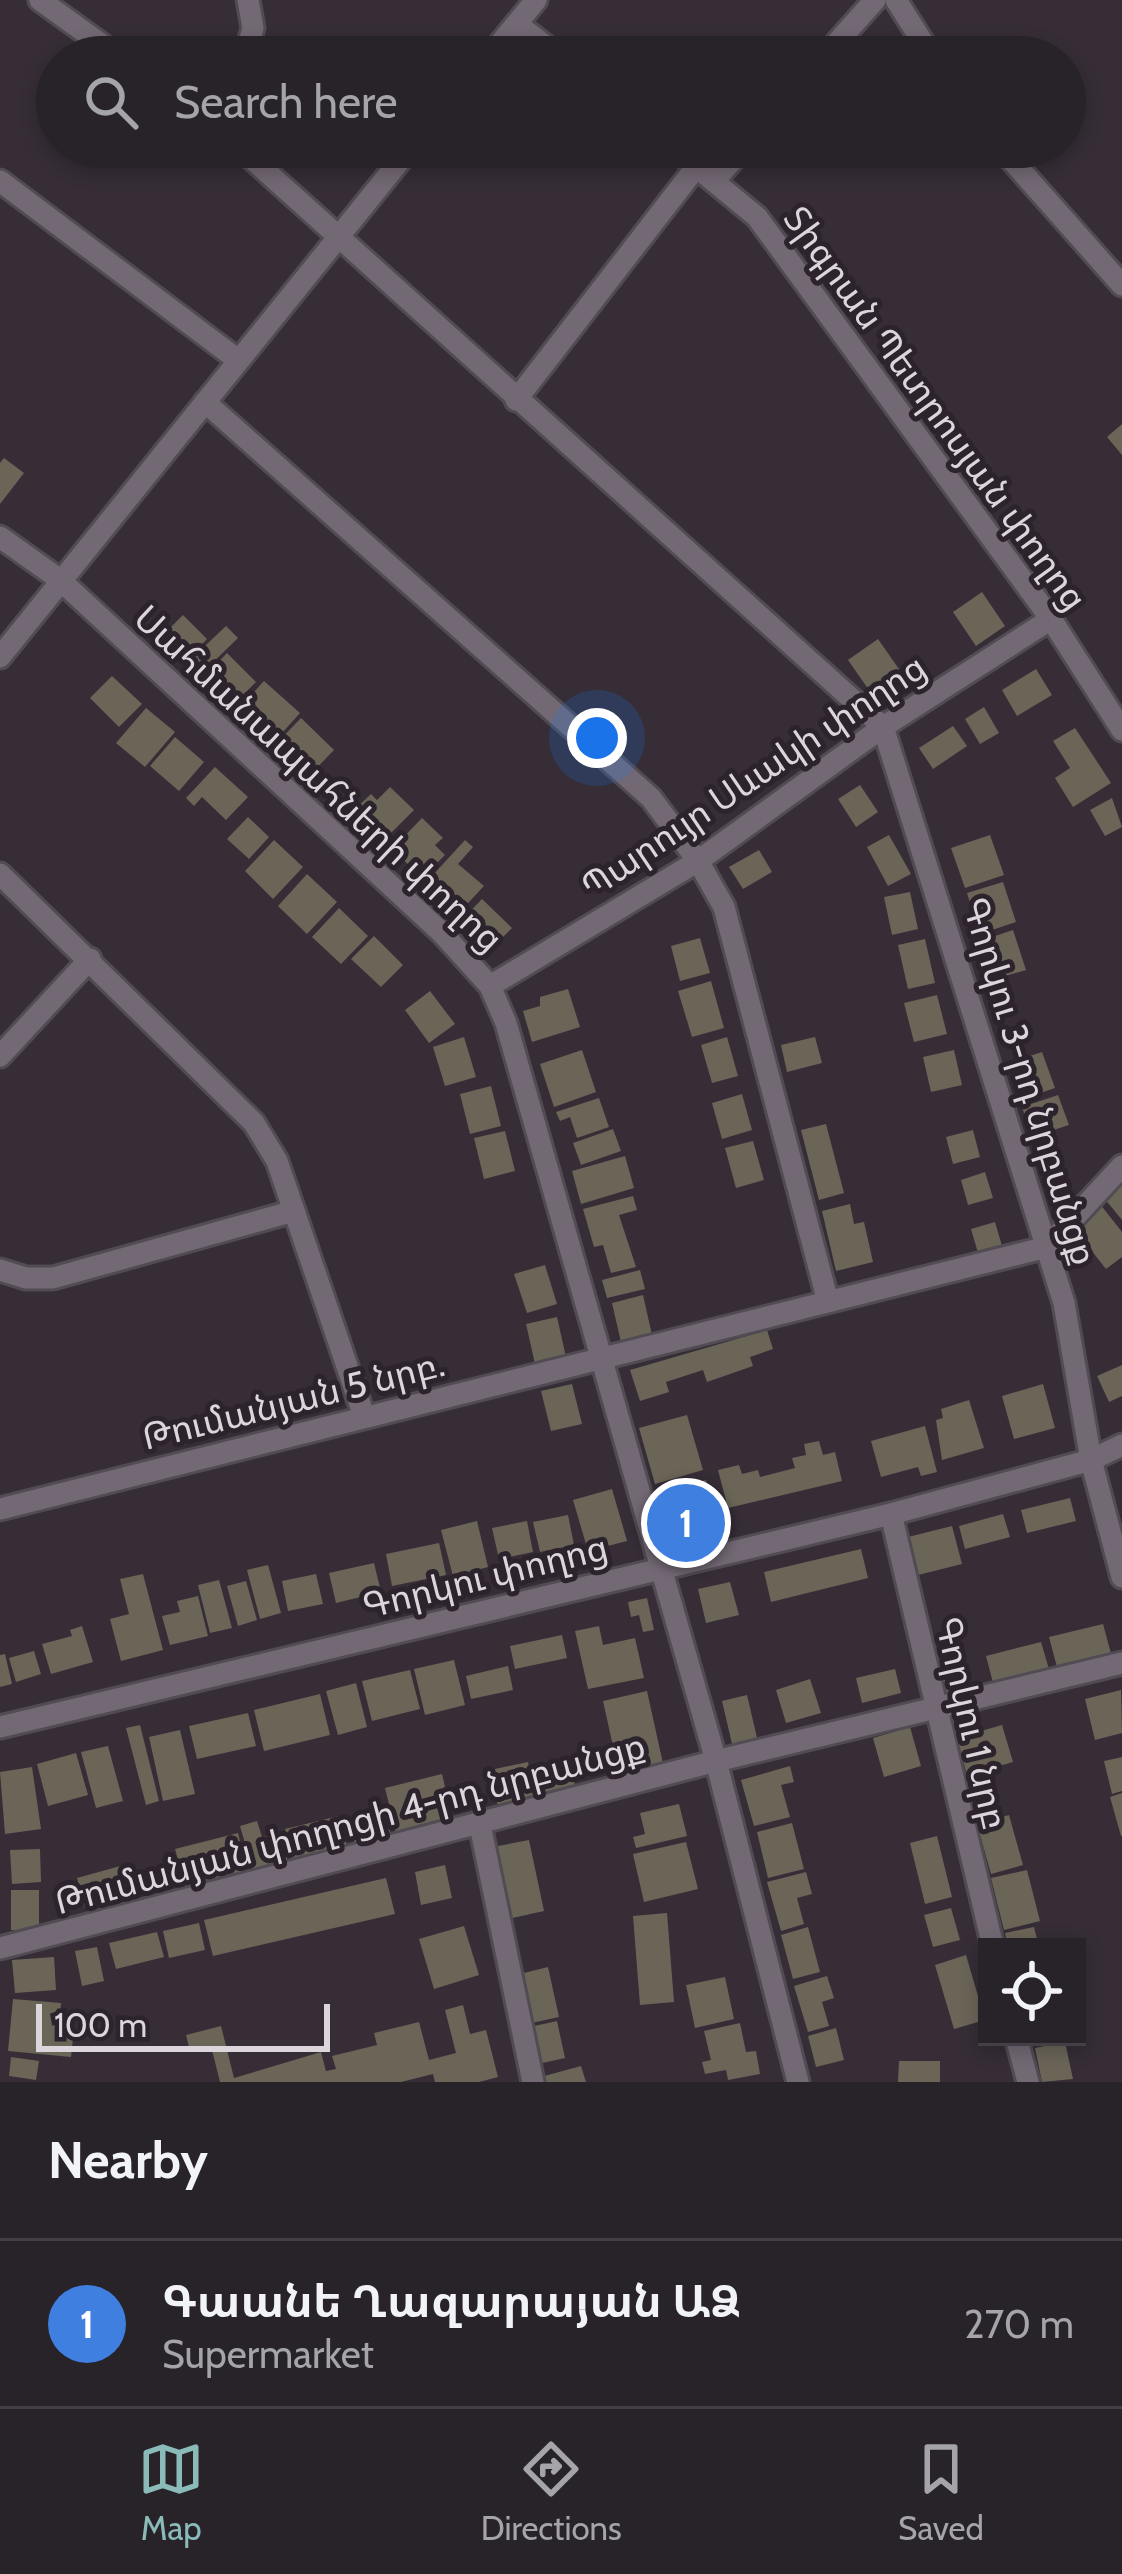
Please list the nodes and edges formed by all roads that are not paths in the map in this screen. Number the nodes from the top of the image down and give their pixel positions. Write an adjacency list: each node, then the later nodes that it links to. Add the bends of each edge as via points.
1 (40, 0): 8 (street)
2 (248, 0): 9 (street)
3 (516, 0): 7 (street)
4 (536, 0): 7 (street)
5 (875, 0): 12 (street)
6 (896, 0): 13 (street)
7 (517, 24): 10 (street); 11 (street)
8 (90, 36)
9 (251, 36)
10 (506, 36)
11 (533, 36)
12 (843, 36)
13 (919, 36)
14 (263, 168): 21 (street)
15 (393, 168): 21 (street)
16 (698, 168): 19 (street, Տիգրան Պետրոսյան փողոց)
17 (714, 168): 19 (street)
18 (1019, 168): 22 (street)
19 (705, 174): 24 (street); 28 (street, Տիգրան Պետրոսյան փողոց, via 757,217)
20 (0, 181): 23 (street)
21 (336, 233): 23 (street); 24 (street)
22 (1122, 285)
23 (238, 360): 25 (street)
24 (516, 400): 30 (street)
25 (205, 402): 27 (street); 32 (street, via 651,799)
26 (0, 537): 27 (street, Սահմանապահների փողոց)
27 (59, 579): 29 (street); 35 (street, Սահմանապահների փողոց)
28 (1051, 619): 30 (street, Պարույր Սևակի փողոց); 31 (street, Տիգրան Պետրոսյան փողոց)
29 (0, 657)
30 (883, 727): 32 (street, Պարույր Սևակի փողոց); 39 (street, Գորկու 3-րդ նրբանցք)
31 (1122, 730)
32 (698, 861): 35 (street, Պարույր Սևակի փողոց); 41 (street, via 724,907)
33 (0, 874): 34 (street)
34 (90, 959): 36 (street); 38 (street, via 254,1123)
35 (490, 986): 42 (street, Սահմանապահների փողոց)
36 (0, 1057)
37 (1122, 1166): 39 (street)
38 (294, 1211): 40 (street, via 53,1278); 43 (street)
39 (1047, 1247): 41 (street, Թումանյան 5 նրբ.); 45 (street, Գորկու 3-րդ նրբանցք)
40 (0, 1270)
41 (827, 1298): 42 (street, Թումանյան 5 նրբ.)
42 (602, 1354): 43 (street, Թումանյան 5 նրբ.); 48 (street, Սահմանապահների փողոց)
43 (364, 1417): 46 (street, Թումանյան 5 նրբ.)
44 (1122, 1444): 45 (street, Գորկու փողոց)
45 (1091, 1460): 47 (street, Գորկու փողոց); 49 (street, Գորկու 3-րդ նրբանցք)
46 (0, 1508)
47 (891, 1514): 48 (street, Գորկու փողոց); 51 (street, Գորկու 1 նրբ)
48 (661, 1568): 52 (street, Գորկու փողոց); 53 (street, Սահմանապահների փողոց)
49 (1122, 1577)
50 (1122, 1663): 51 (street, Թումանյան փողոցի 4-րդ նրբանցք)
51 (933, 1709): 53 (street, Թումանյան փողոցի 4-րդ նրբանցք); 55 (street, Գորկու 1 նրբ)
52 (0, 1727)
53 (716, 1761): 54 (street, Թումանյան փողոցի 4-րդ նրբանցք); 59 (street, Սահմանապահների փողոց)
54 (480, 1825): 56 (street, Թումանյան փողոցի 4-րդ նրբանցք); 58 (street)
55 (991, 1938)
56 (0, 1948)
57 (1018, 2046): 60 (street)
58 (533, 2082)
59 (798, 2082)
60 (1028, 2082)

